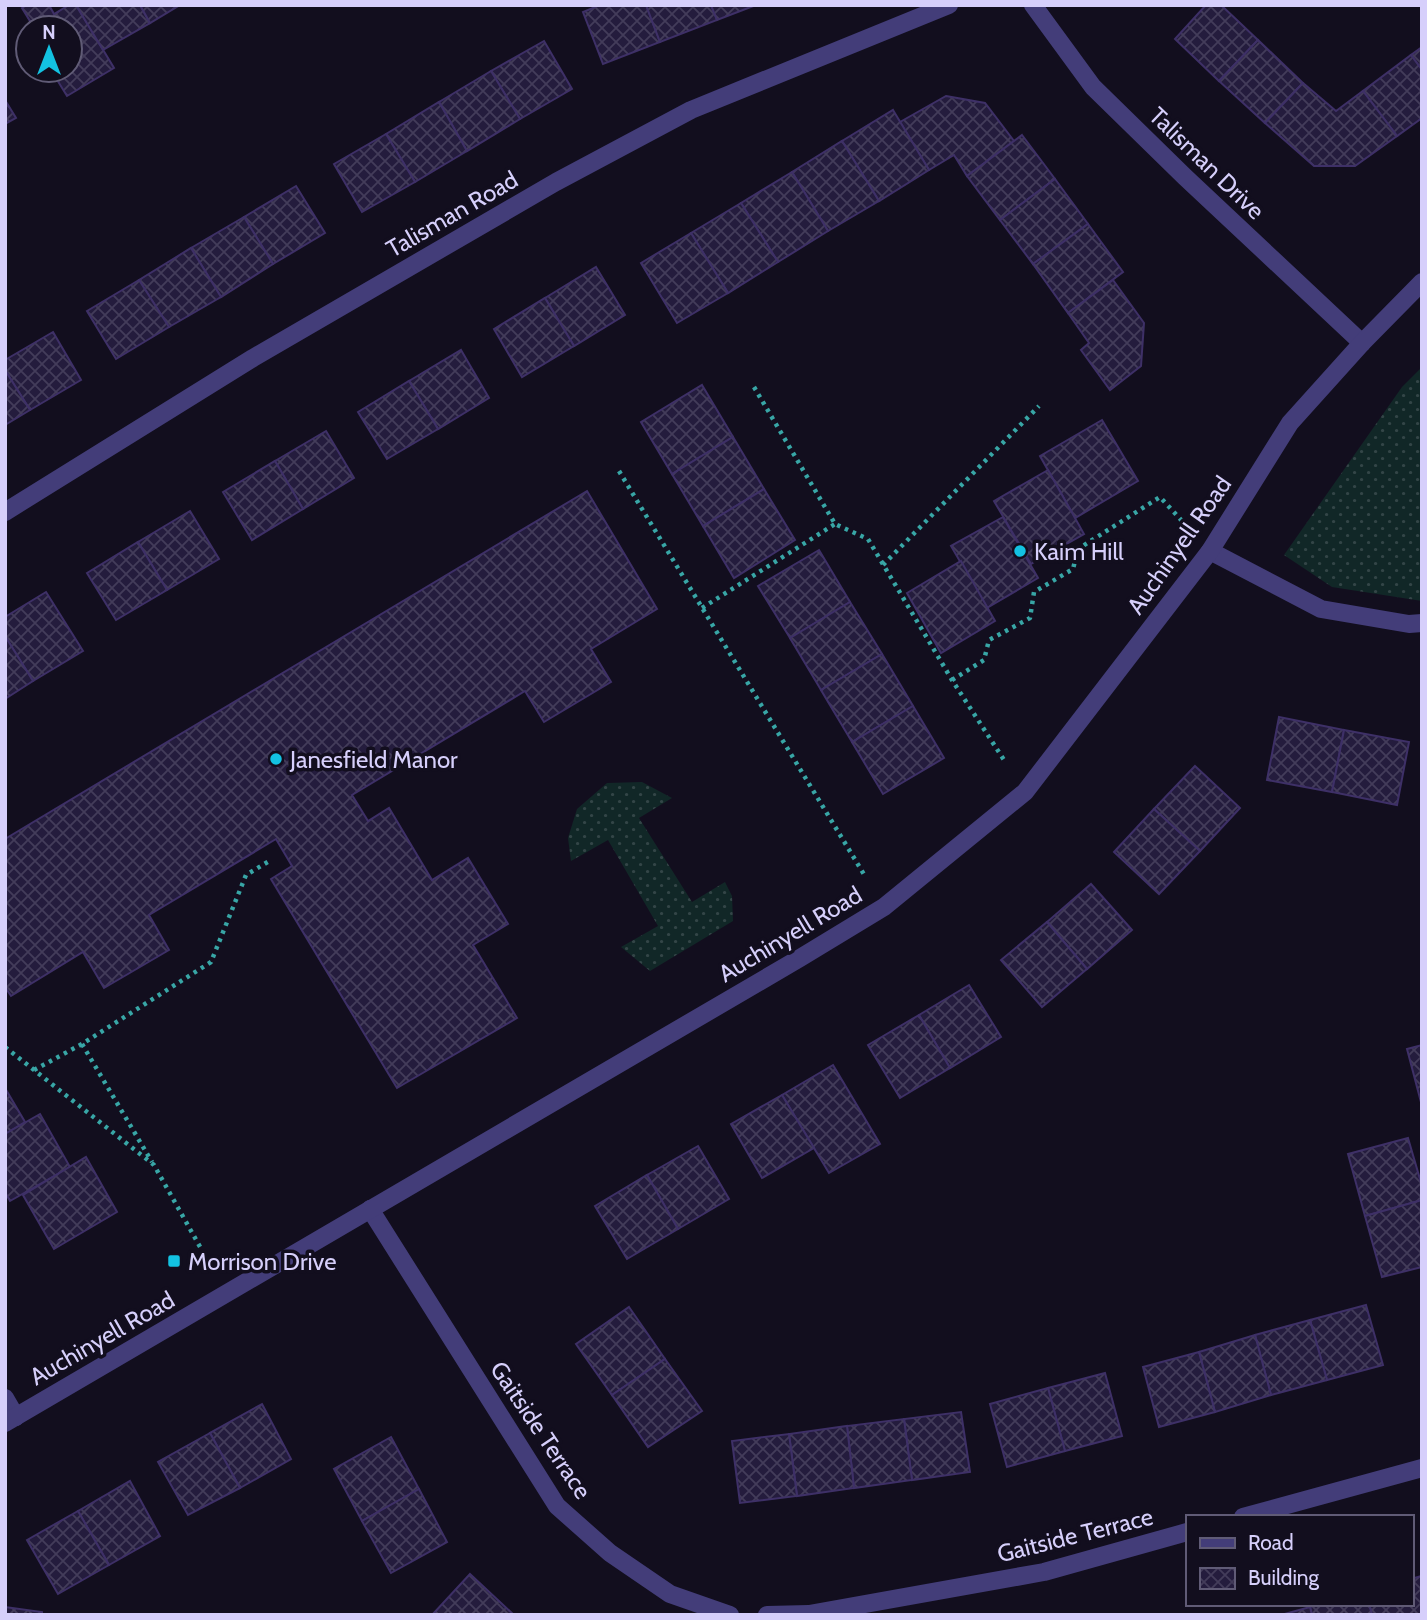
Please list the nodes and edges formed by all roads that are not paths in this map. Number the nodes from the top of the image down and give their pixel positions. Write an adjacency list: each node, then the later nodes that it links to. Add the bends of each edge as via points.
1 (949, 5): 5 (street, Talisman Road, via 691,110 555,182 253,358)
2 (1033, 5): 4 (street, Talisman Drive, via 1093,87)
3 (1422, 282): 4 (street, Auchinyell Road)
4 (1362, 343): 6 (street, Auchinyell Road, via 1290,423)
5 (5, 512)
6 (1210, 551): 7 (street, via 1321,609); 8 (street, Auchinyell Road, via 1025,792 884,907)
7 (1422, 623)
8 (370, 1209): 10 (street, Auchinyell Road); 14 (street, Gaitside Terrace, via 558,1506 610,1553 670,1594)
9 (5, 1398): 10 (street)
10 (10, 1420)
11 (1422, 1468): 12 (street)
12 (1250, 1515)
13 (1186, 1532): 15 (street, Gaitside Terrace, via 1044,1572 809,1614)
14 (730, 1615)
15 (767, 1615)

